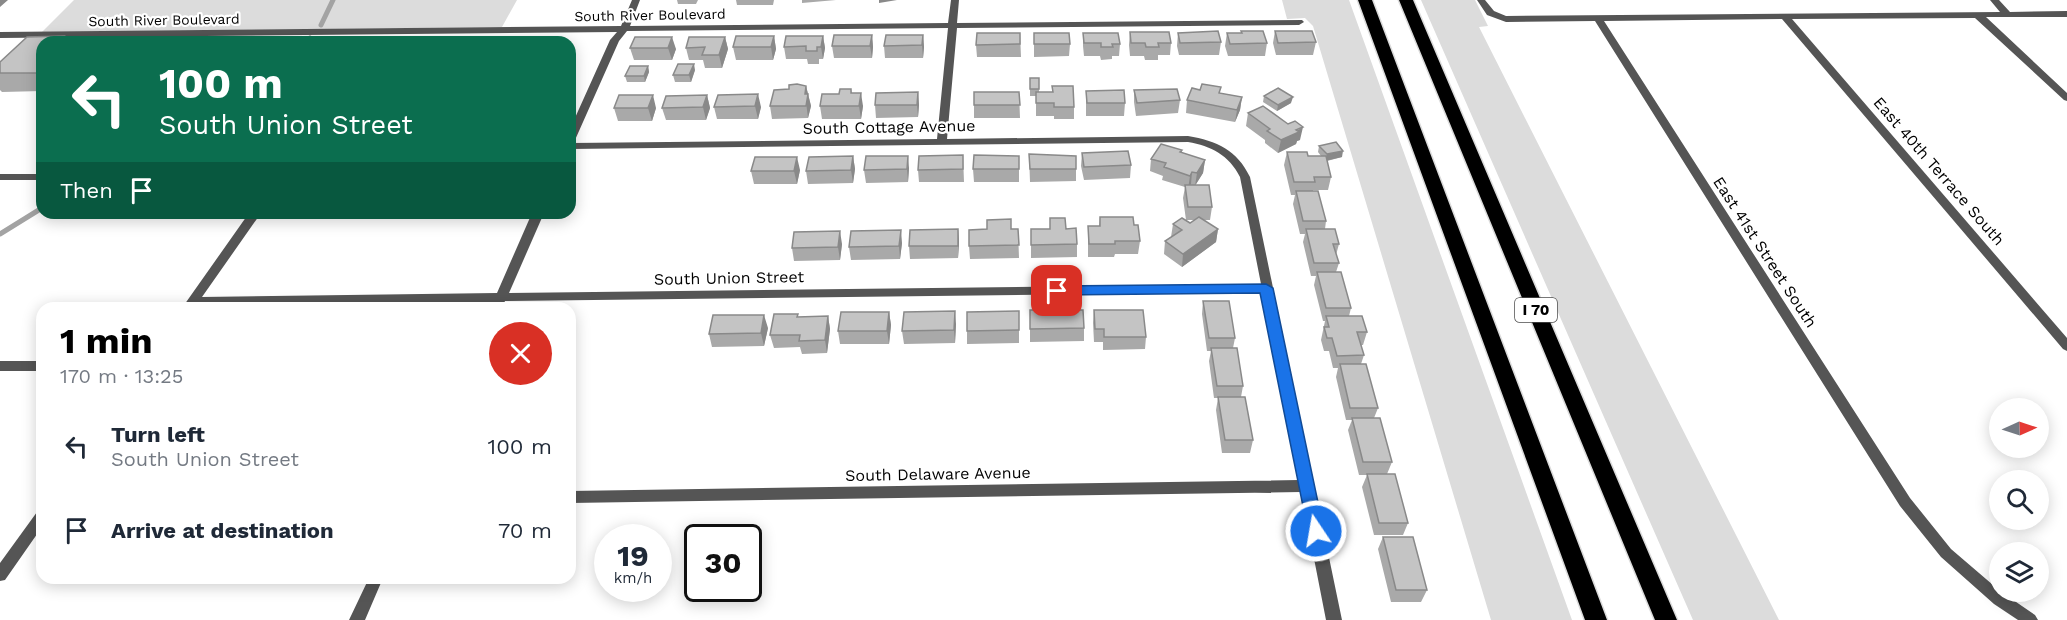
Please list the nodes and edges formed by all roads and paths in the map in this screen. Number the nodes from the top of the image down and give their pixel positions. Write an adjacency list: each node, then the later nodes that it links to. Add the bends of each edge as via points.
1 (636, 0): 14 (street)
2 (955, 0): 13 (street)
3 (1365, 0): 39 (highway)
4 (1406, 0): 40 (highway, I 70)
5 (1481, 0): 11 (street, via 1495,17)
6 (1994, 0): 7 (street)
7 (2007, 14): 8 (street); 9 (street)
8 (2067, 14)
9 (1978, 15): 10 (street); 18 (street)
10 (1786, 18): 11 (street); 29 (street, East 40th Terrace South)
11 (1598, 19): 41 (street, East 41st Street South, via 1905,502 1946,553 1999,600)
12 (1299, 22): 13 (street, South River Boulevard)
13 (953, 26): 14 (street, South River Boulevard); 20 (street)
14 (624, 29): 15 (street, South River Boulevard); 19 (street, via 615,40)
15 (383, 32): 16 (street, South River Boulevard); 17 (street)
16 (0, 35)
17 (380, 36)
18 (2067, 98)
19 (576, 127)
20 (942, 142): 21 (street, South Cottage Avenue); 26 (street, South Cottage Avenue, via 1188,139 1225,150 1235,158 1245,177)
21 (576, 146)
22 (0, 177): 23 (street)
23 (36, 177)
24 (251, 219): 27 (street)
25 (535, 219): 28 (street)
26 (1266, 288): 28 (street, South Union Street); 32 (street)
27 (191, 302)
28 (498, 302)
29 (2067, 346)
30 (0, 366): 31 (street)
31 (36, 366)
32 (1307, 486): 33 (street, South Delaware Avenue); 38 (street)
33 (576, 497)
34 (36, 524): 35 (street)
35 (0, 575)
36 (372, 584): 37 (street)
37 (357, 620)
38 (1334, 620)
39 (1596, 620)
40 (1666, 620)
41 (2030, 620)

